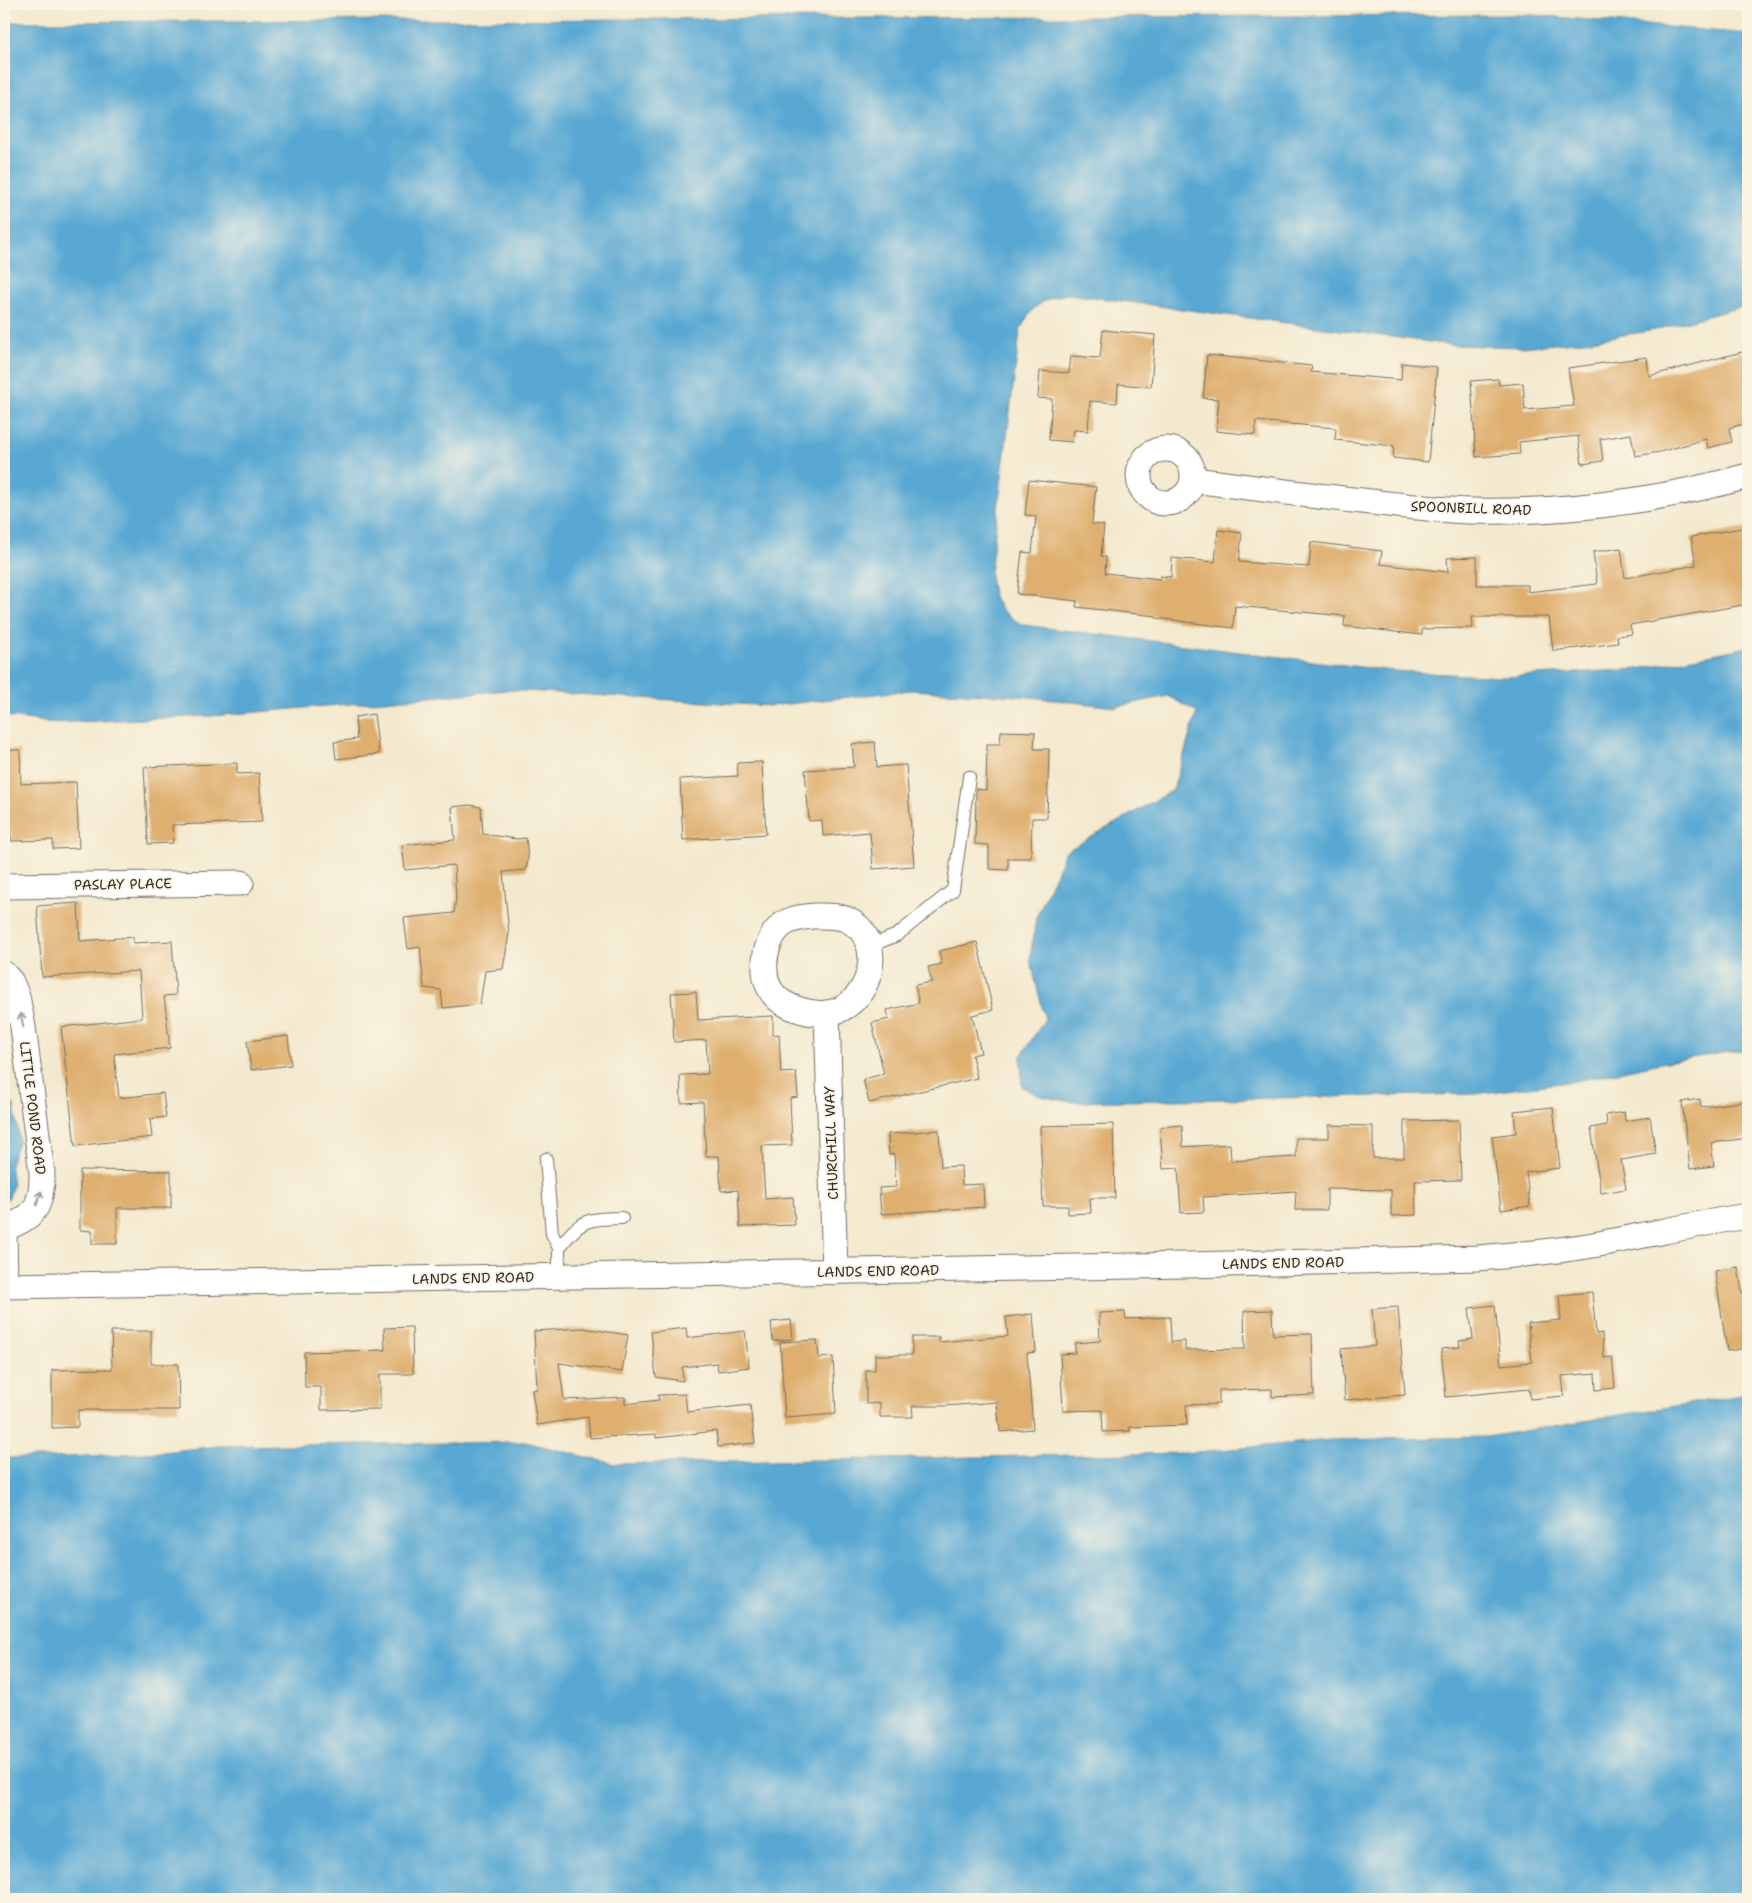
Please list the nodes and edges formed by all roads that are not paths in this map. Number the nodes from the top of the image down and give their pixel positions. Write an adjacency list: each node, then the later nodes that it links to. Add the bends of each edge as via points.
1 (1748, 476): 2 (street, SPOONBILL ROAD, via 1636,502 1558,510 1472,511 1429,509)
2 (1193, 480)
3 (970, 778): 6 (lane, via 953,890 897,936)
4 (241, 883): 5 (street, PASLAY PLACE)
5 (4, 886)
6 (870, 946): 8 (street, via 871,964 867,981 858,997); 8 (street, via 862,930 848,920 832,916 797,918 783,924 771,937 765,954 765,972 770,989 781,1002 813,1013)
7 (4, 974): 12 (street, LITTLE POND ROAD, one-way to 7, via 30,1215 40,1202 42,1173 23,1027 17,996)
8 (827, 1014): 14 (street, CHURCHILL WAY)
9 (546, 1159): 13 (lane, via 552,1234)
10 (1748, 1216): 14 (street, LANDS END ROAD, via 1599,1244 1478,1258)
11 (622, 1218): 13 (lane, via 585,1222 576,1227)
12 (4, 1228): 16 (street, LITTLE POND ROAD)
13 (559, 1248): 15 (lane)
14 (835, 1272): 15 (street, LANDS END ROAD)
15 (559, 1276): 16 (street, LANDS END ROAD)
16 (4, 1286)

